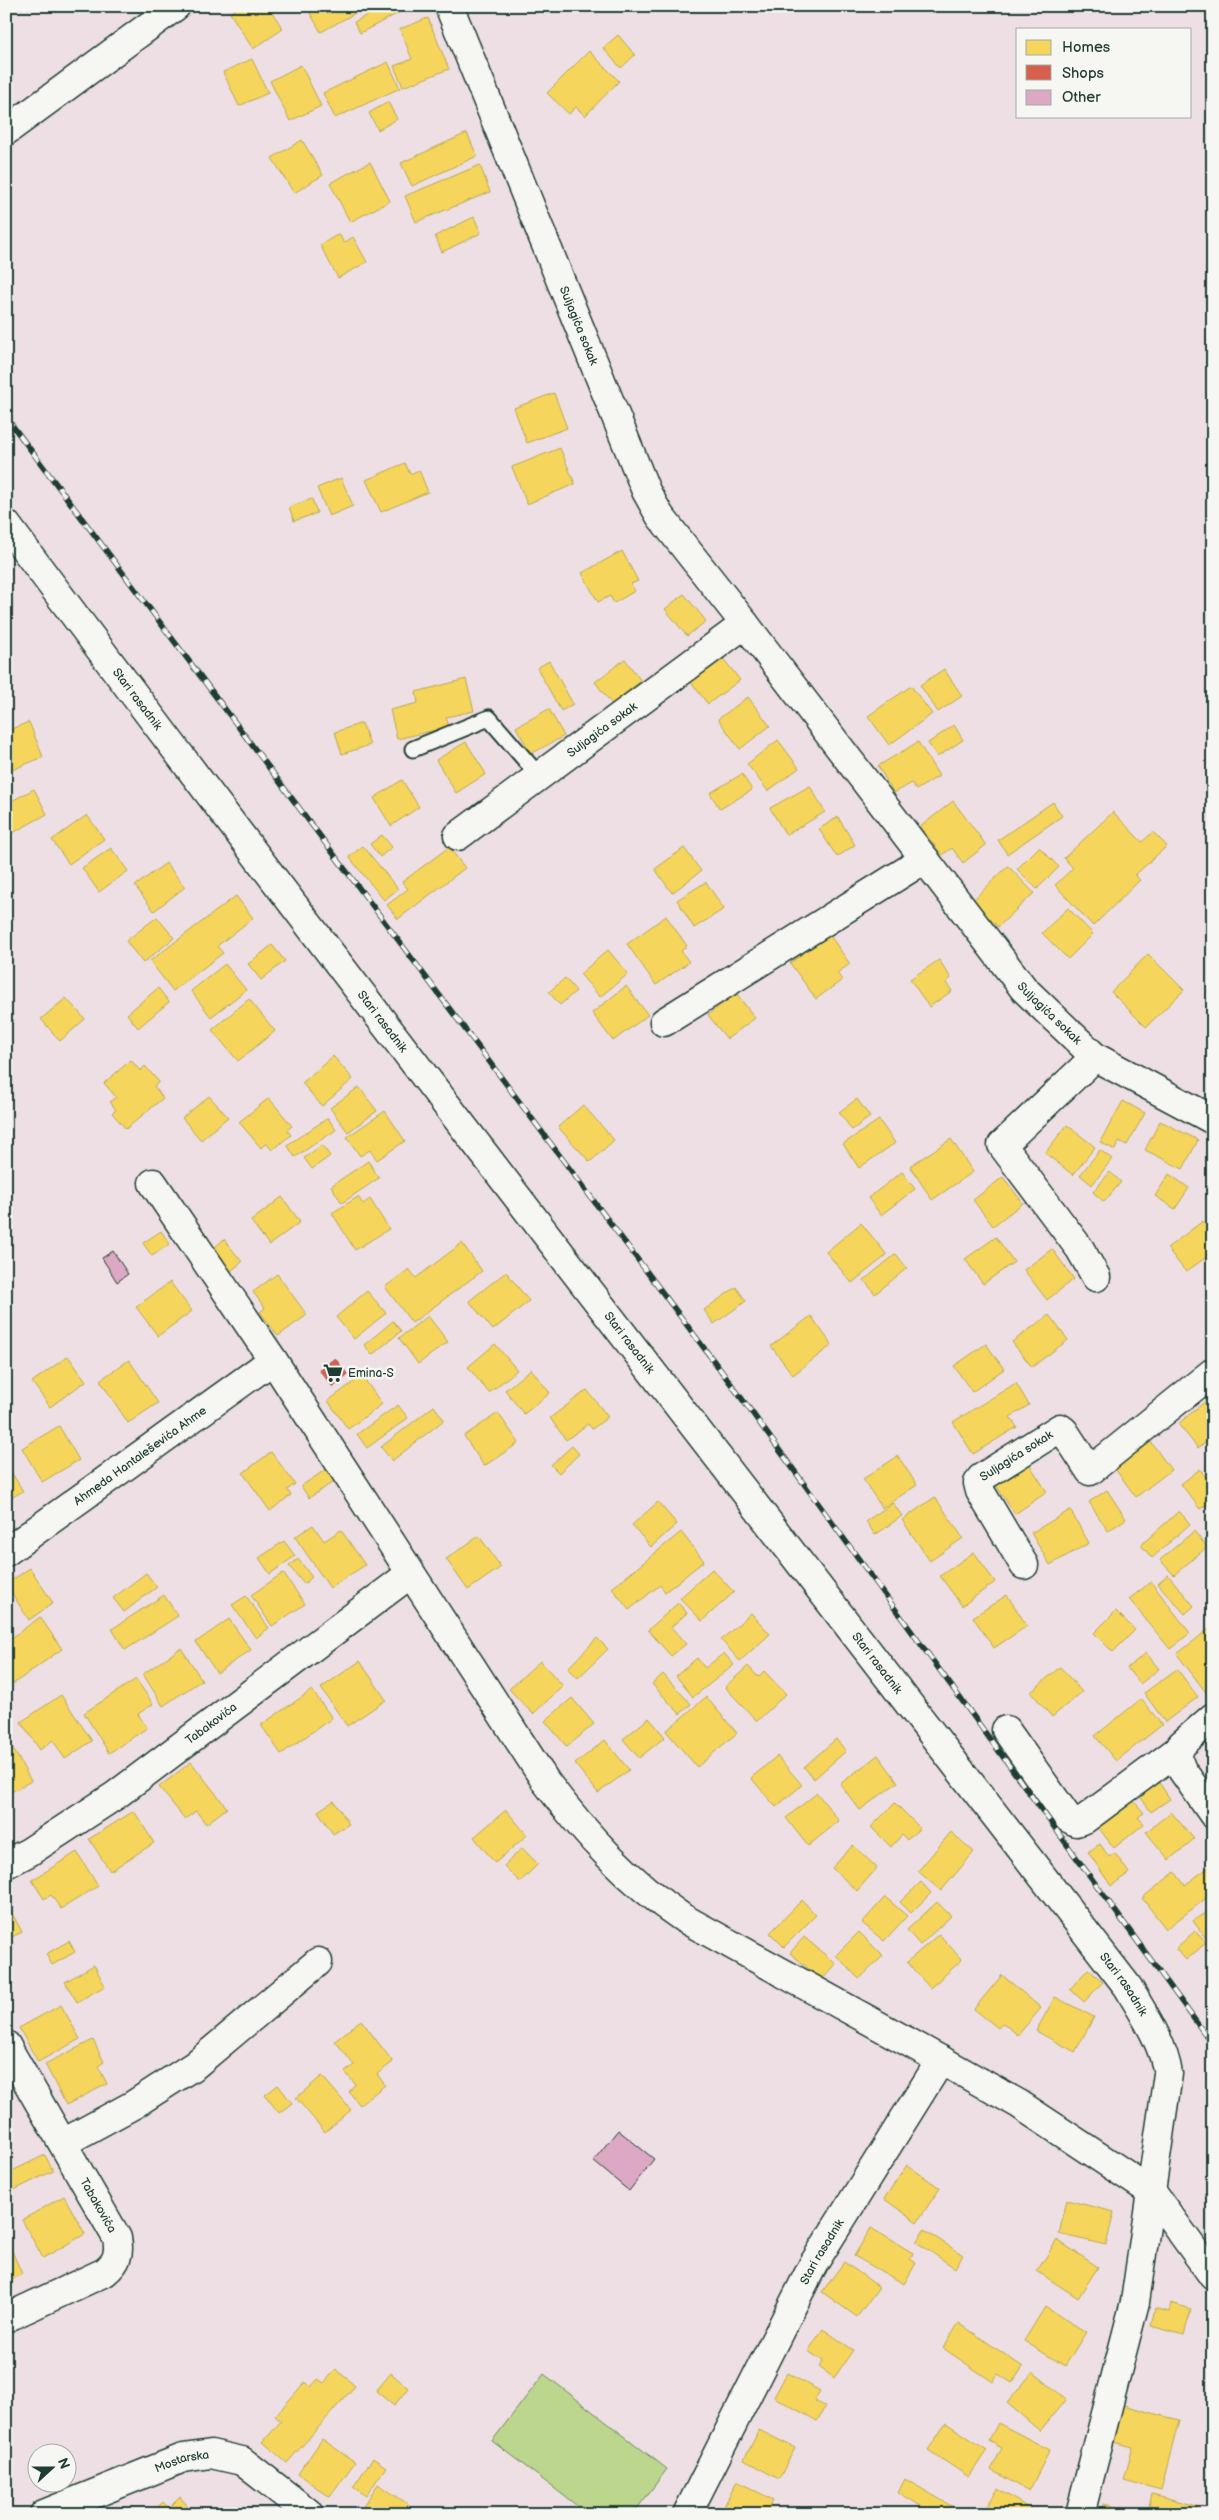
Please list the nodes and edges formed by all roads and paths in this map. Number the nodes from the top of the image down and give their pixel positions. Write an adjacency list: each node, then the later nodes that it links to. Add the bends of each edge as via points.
1 (176, 6): 3 (street)
2 (450, 6): 5 (street, Suljagića sokak, via 646,491 660,516)
3 (6, 131)
4 (6, 524): 29 (street, Stari rasadnik, via 495,1170 1128,1987 1159,2042 1168,2074)
5 (745, 624): 7 (street, Suljagića sokak); 9 (street, Suljagića sokak)
6 (413, 749): 7 (lane, via 490,718)
7 (539, 776): 8 (street, Suljagića sokak)
8 (458, 836)
9 (925, 859): 10 (street); 11 (street, Suljagića sokak, via 1024,989)
10 (664, 1022)
11 (1095, 1057): 12 (street, Suljagića sokak); 14 (street, via 1002,1144 1080,1249)
12 (1213, 1120)
13 (153, 1183): 15 (street)
14 (1096, 1277)
15 (273, 1360): 17 (street, Ahmeda Hantaleševića Ahme); 19 (street)
16 (1213, 1372): 18 (street, Suljagića sokak, via 1090,1471 1060,1428 981,1478 978,1483 980,1492)
17 (6, 1552)
18 (1024, 1565)
19 (410, 1574): 24 (street, Tabakovića, via 116,1795); 27 (street, via 546,1782 604,1853 660,1903 682,1918)
20 (1213, 1717): 22 (street)
21 (1006, 1730): 22 (street, via 1068,1818 1076,1822)
22 (1178, 1750): 23 (street, via 1179,1764)
23 (1213, 1814)
24 (6, 1864)
25 (318, 1962): 28 (street, via 194,2065 133,2105)
26 (6, 2044): 28 (street, Tabakovića)
27 (941, 2060): 29 (street, via 1019,2104); 34 (street, Stari rasadnik, via 814,2263)
28 (63, 2143): 31 (street, Tabakovića, via 117,2238 118,2256 104,2272)
29 (1152, 2192): 30 (street); 35 (street, Stari rasadnik, via 1135,2302)
30 (1213, 2276)
31 (6, 2318)
32 (44, 2514): 33 (street, Mostarska, via 182,2458 211,2454 242,2461)
33 (310, 2514)
34 (687, 2514)
35 (1080, 2514)

